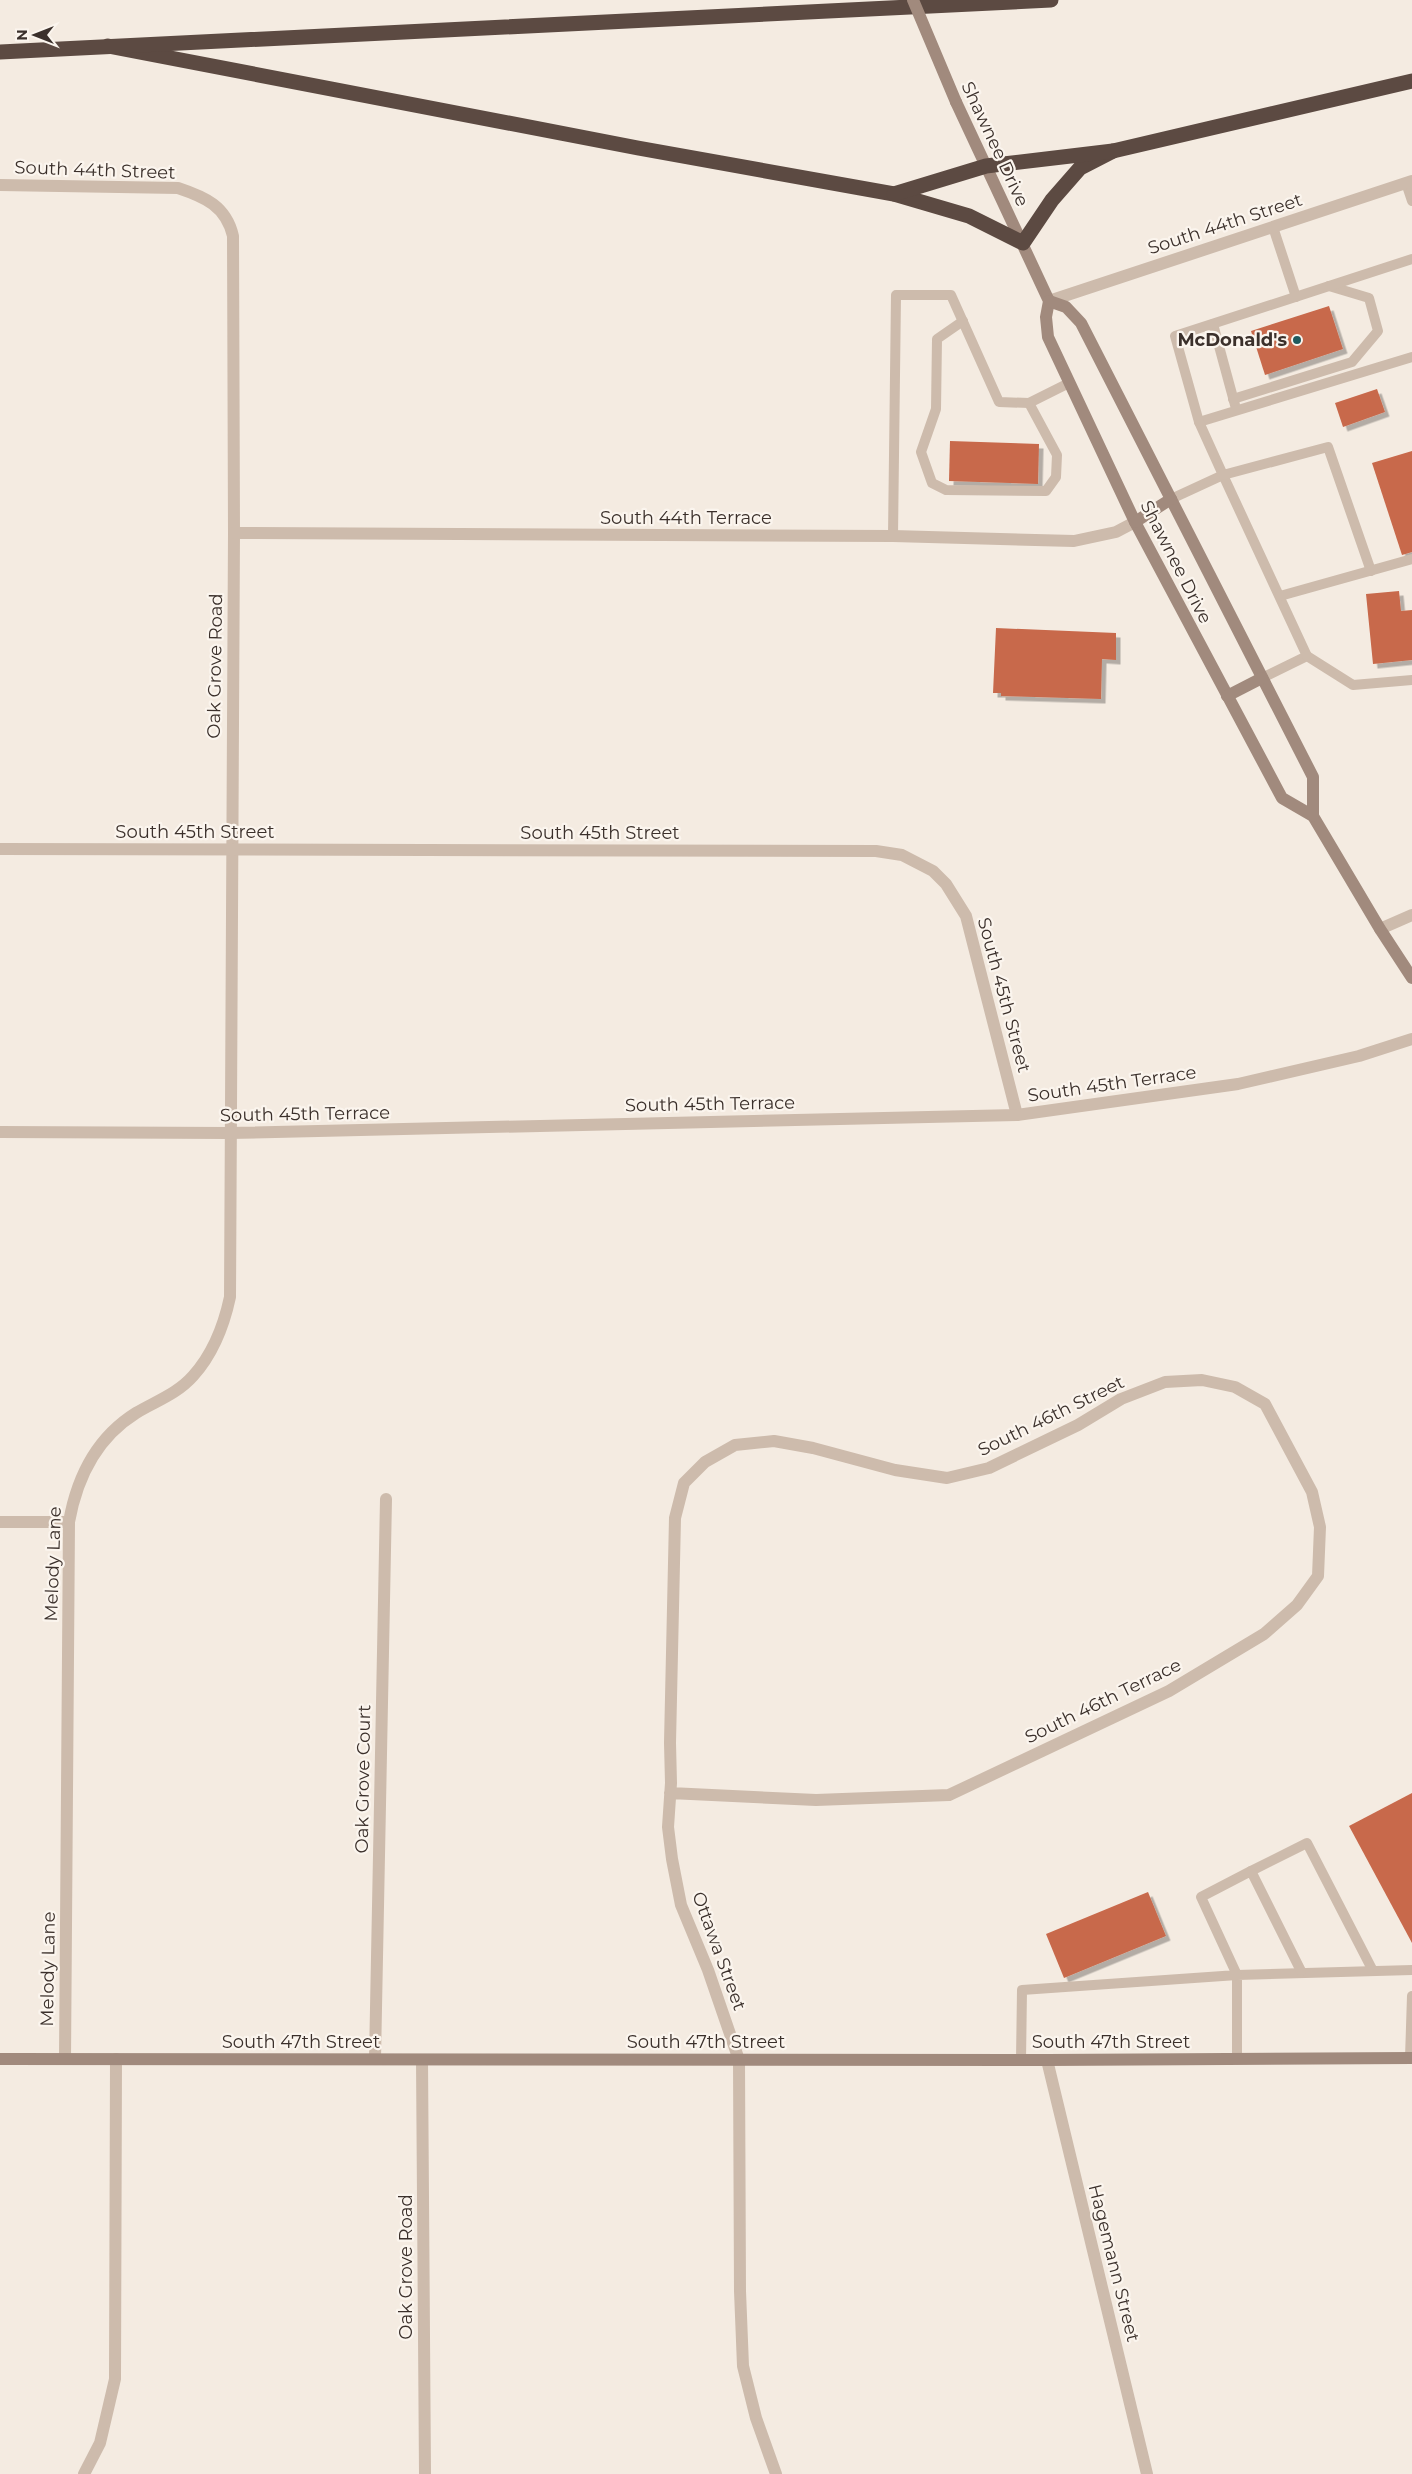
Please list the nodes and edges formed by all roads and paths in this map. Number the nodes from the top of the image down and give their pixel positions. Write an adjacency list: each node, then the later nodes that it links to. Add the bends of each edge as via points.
1 (913, 0): 7 (main road, Shawnee Drive, bridge)
2 (1052, 0): 3 (highway)
3 (108, 46): 4 (highway); 10 (highway)
4 (0, 52)
5 (1412, 81): 6 (highway)
6 (1113, 150): 7 (highway); 14 (highway, via 1080,168 1052,200)
7 (986, 166): 10 (highway); 14 (main road, Shawnee Drive)
8 (1409, 182): 11 (lane); 13 (street, South 44th Street)
9 (0, 184): 12 (street, South 44th Street, via 178,188)
10 (894, 194): 14 (highway, via 969,216)
11 (1412, 201)
12 (215, 204): 29 (street, Oak Grove Road, via 230,224 233,236)
13 (1273, 227): 17 (lane); 18 (street, South 44th Street)
14 (1023, 243): 18 (main road, Shawnee Drive)
15 (1412, 259): 16 (lane)
16 (1329, 286): 17 (lane); 24 (lane, via 1369,298 1378,331 1352,362)
17 (1296, 297): 20 (lane)
18 (1049, 301): 22 (main road, Shawnee Drive, via 1046,317 1048,337); 27 (main road, Shawnee Drive, via 1066,307 1080,323)
19 (964, 321): 23 (lane, via 999,402); 23 (lane, via 937,339 936,409 921,452 932,483 946,490 1046,491 1056,477 1057,455); 30 (lane, via 951,296 896,296)
20 (1214, 324): 24 (lane); 25 (lane, via 1175,336)
21 (1412, 357): 24 (lane)
22 (1069, 383): 23 (lane); 28 (main road, Shawnee Drive)
23 (1029, 403)
24 (1235, 404): 25 (lane)
25 (1199, 422): 26 (lane)
26 (1224, 475): 27 (lane); 32 (lane, via 1328,447); 33 (lane)
27 (1171, 498): 28 (main road); 35 (main road, Shawnee Drive)
28 (1135, 522): 30 (street, South 44th Terrace, via 1116,532 1074,541); 37 (main road, Shawnee Drive)
29 (234, 534): 30 (street, South 44th Terrace); 40 (street, Oak Grove Road)
30 (894, 536)
31 (1412, 559): 32 (lane)
32 (1371, 571): 33 (lane)
33 (1280, 596): 34 (lane)
34 (1307, 656): 35 (lane); 36 (lane, via 1353,685)
35 (1262, 678): 37 (main road); 38 (main road, Shawnee Drive, via 1313,777)
36 (1412, 680)
37 (1227, 696): 38 (main road, Shawnee Drive, via 1282,798)
38 (1313, 816): 42 (main road, Shawnee Drive)
39 (0, 848): 40 (street, South 45th Street)
40 (230, 849): 45 (street, South 45th Street, via 876,850 902,855 934,871 966,916); 47 (street, Oak Grove Road)
41 (1412, 915): 42 (street)
42 (1380, 929): 43 (main road, Shawnee Drive)
43 (1412, 978)
44 (1412, 1039): 45 (street, South 45th Terrace, via 1359,1056 1238,1084)
45 (1017, 1115): 47 (street, South 45th Terrace)
46 (0, 1132): 47 (street, South 45th Terrace)
47 (229, 1133): 52 (street, Melody Lane, via 230,1297 211,1350 193,1375 172,1395 136,1413 103,1441 88,1462 74,1494)
48 (1249, 1395): 49 (street, South 46th Street, via 1235,1387 1202,1380 1165,1382 1121,1399 1078,1425 989,1468 947,1478 895,1470 774,1441 735,1445); 53 (street, South 46th Terrace, via 1265,1404 1284,1437 1312,1492 1320,1527 1318,1576 1297,1605 1264,1634 1169,1691 949,1795 816,1800)
49 (721, 1453): 53 (street, Ottawa Street, via 705,1462 684,1483 675,1518)
50 (386, 1500): 65 (street, Oak Grove Court)
51 (0, 1522): 52 (street)
52 (69, 1522): 62 (street, Melody Lane)
53 (670, 1793): 67 (street, Ottawa Street, via 668,1827 681,1905 708,1970)
54 (1250, 1872): 56 (lane); 57 (lane, via 1307,1844); 58 (lane, via 1201,1897)
55 (1412, 1970): 57 (lane)
56 (1301, 1971): 57 (lane); 58 (lane)
57 (1373, 1971)
58 (1237, 1974): 64 (lane); 68 (lane, via 1022,1990)
59 (1412, 1996): 60 (lane)
60 (1411, 2058): 64 (main road, South 47th Street)
61 (0, 2059): 62 (main road, South 47th Street)
62 (64, 2059): 63 (main road, South 47th Street)
63 (116, 2059): 65 (main road, South 47th Street); 70 (street, via 115,2379 100,2443)
64 (1237, 2059): 69 (main road, South 47th Street)
65 (375, 2060): 66 (main road, South 47th Street)
66 (422, 2060): 67 (main road, South 47th Street); 71 (street, Oak Grove Road)
67 (739, 2060): 68 (main road, South 47th Street); 72 (street, Ottawa Street, via 743,2366 756,2418)
68 (1021, 2060): 69 (main road, South 47th Street)
69 (1047, 2060): 73 (street, Hagemann Street)
70 (84, 2474)
71 (425, 2474)
72 (776, 2474)
73 (1147, 2474)

